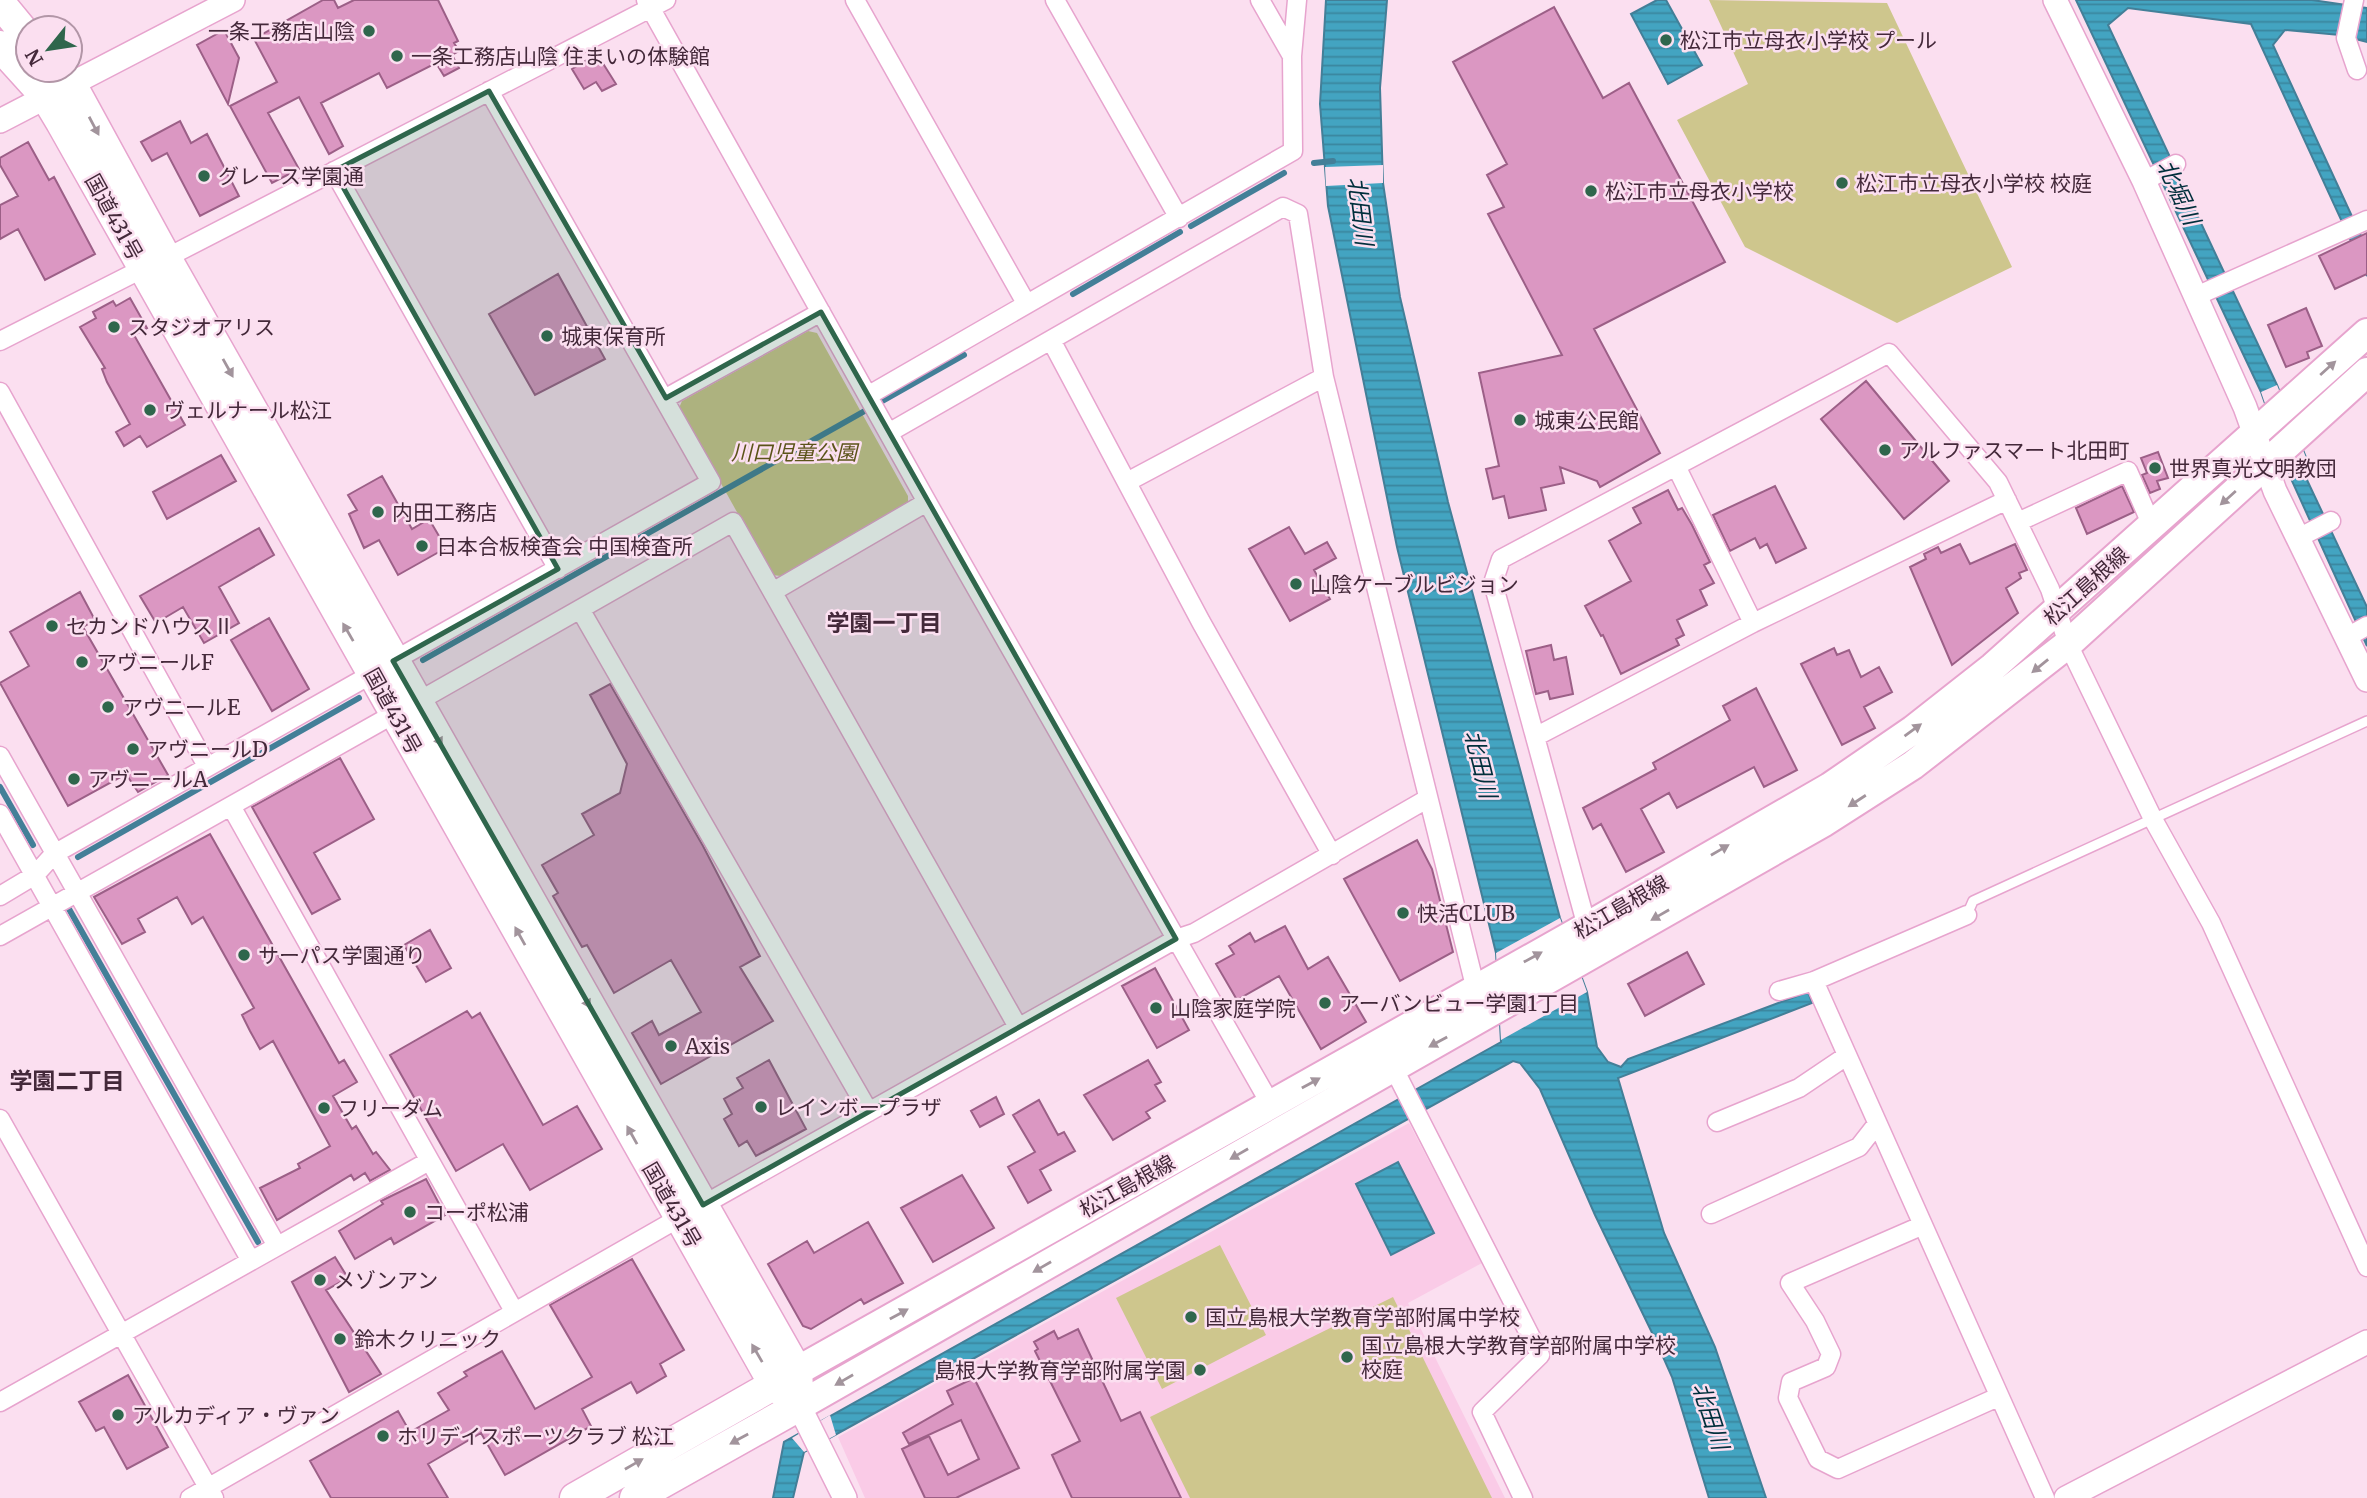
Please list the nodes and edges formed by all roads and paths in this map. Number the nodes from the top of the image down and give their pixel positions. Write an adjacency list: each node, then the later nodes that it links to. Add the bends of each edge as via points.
1 (233, 0): 13 (street)
2 (855, 0): 24 (street)
3 (1055, 0): 20 (street)
4 (1260, 0): 11 (street)
5 (1297, 0): 11 (street)
6 (2055, 0): 19 (street)
7 (2354, 2): 12 (street, via 2346,38)
8 (0, 3): 10 (highway)
9 (654, 3): 15 (street); 25 (street)
10 (14, 20)
11 (1292, 56): 20 (street, via 1293,151)
12 (2357, 70)
13 (84, 72)
14 (58, 84): 16 (street); 22 (highway, 国道431号)
15 (489, 91): 18 (street); 32 (street)
16 (0, 121)
17 (2176, 164): 19 (street)
18 (334, 171): 22 (street); 45 (street)
19 (2150, 178): 23 (street)
20 (1179, 218): 24 (street)
21 (2357, 225): 23 (street)
22 (154, 263): 28 (street); 52 (highway, 国道431号)
23 (2202, 294): 34 (street)
24 (1026, 303): 33 (street)
25 (821, 312): 32 (street); 33 (street)
26 (2367, 333): 34 (main road, 松江島根線, one-way to 26)
27 (1051, 340): 30 (street, via 1283,208 1298,214); 35 (street); 38 (street)
28 (0, 341)
29 (2367, 372): 36 (main road, 松江島根線)
30 (1324, 377): 38 (street); 59 (street)
31 (0, 392): 58 (street)
32 (666, 398): 45 (street, via 711,482)
33 (873, 403): 35 (street)
34 (2260, 429): 36 (street); 43 (main road, 松江島根線)
35 (890, 432): 40 (street)
36 (2272, 457): 44 (street, via 2275,491); 51 (main road, 松江島根線, one-way to 51)
37 (1677, 468): 39 (street, via 1889,353 1991,473); 49 (street); 56 (street, via 1501,559 1493,583)
38 (1127, 482): 64 (street)
39 (2007, 500): 42 (street); 49 (street)
40 (927, 502): 46 (street); 71 (street)
41 (2331, 521): 44 (street)
42 (2018, 522): 43 (street, via 2128,471); 48 (street)
43 (2152, 526): 48 (main road, 松江島根線)
44 (2305, 535): 50 (street)
45 (558, 569): 52 (street)
46 (774, 591): 47 (street, via 733,522); 76 (street)
47 (580, 609): 54 (street); 80 (street)
48 (2057, 612): 51 (street); 72 (main road, 松江島根線, one-way to 48, via 1913,730)
49 (1753, 623): 56 (street)
50 (2357, 631): 53 (street)
51 (2068, 644): 62 (street); 72 (main road, 松江島根線, one-way to 72, via 1902,772 1824,822)
52 (383, 667): 54 (highway, 国道431号); 58 (street)
53 (2367, 680)
54 (406, 708): 60 (street); 85 (highway, 国道431号)
55 (2367, 721): 62 (lane)
56 (1535, 737): 72 (street)
57 (0, 756): 63 (street)
58 (207, 766): 63 (street)
59 (1427, 799): 64 (street); 74 (street)
60 (231, 806): 66 (street); 84 (street)
61 (0, 814): 65 (street)
62 (2154, 821): 69 (lane, via 1973,901); 90 (street, via 2211,923)
63 (54, 854): 65 (street); 66 (street)
64 (1332, 855): 71 (street)
65 (35, 875): 67 (street); 68 (street)
66 (78, 894): 68 (street); 88 (street)
67 (0, 895)
68 (52, 907): 70 (street); 89 (street)
69 (1967, 915): 73 (street)
70 (0, 936)
71 (1176, 940): 76 (street); 79 (street)
72 (1582, 940): 74 (main road, 松江島根線, one-way to 72); 78 (main road, 松江島根線, one-way to 78, via 1497,1009)
73 (1814, 981): 75 (street); 77 (street)
74 (1483, 986): 79 (main road, 松江島根線, one-way to 74)
75 (1779, 991)
76 (1018, 1027): 80 (street)
77 (1845, 1057): 82 (street, via 1799,1088); 83 (street)
78 (1393, 1067): 97 (main road, 松江島根線, one-way to 97); 103 (street, via 1539,1355 1482,1412)
79 (1271, 1105): 94 (main road, 松江島根線, one-way to 79)
80 (869, 1112): 85 (street)
81 (0, 1119): 92 (street)
82 (1717, 1122)
83 (1877, 1124): 86 (street, via 1859,1147); 87 (street)
84 (429, 1161): 88 (street); 91 (street)
85 (691, 1212): 91 (street); 94 (highway, 国道431号); 94 (highway, 国道431号, one-way to 85, via 700,1254)
86 (1711, 1214)
87 (1921, 1226): 95 (street); 95 (street, via 1790,1283 1831,1354 1826,1367 1791,1382 1788,1398 1818,1459 1838,1469)
88 (277, 1246): 89 (street)
89 (251, 1261): 92 (street)
90 (2367, 1266)
91 (514, 1311): 98 (street)
92 (120, 1335): 96 (street); 98 (street)
93 (2367, 1342): 105 (street)
94 (785, 1378): 97 (highway, 国道431号); 100 (highway, one-way to 94)
95 (1998, 1397): 104 (street)
96 (0, 1402)
97 (799, 1406): 101 (highway, one-way to 101); 102 (street)
98 (211, 1493): 99 (street)
99 (190, 1498)
100 (575, 1498)
101 (635, 1498)
102 (845, 1498)
103 (1523, 1498)
104 (2045, 1498)
105 (2066, 1498)

